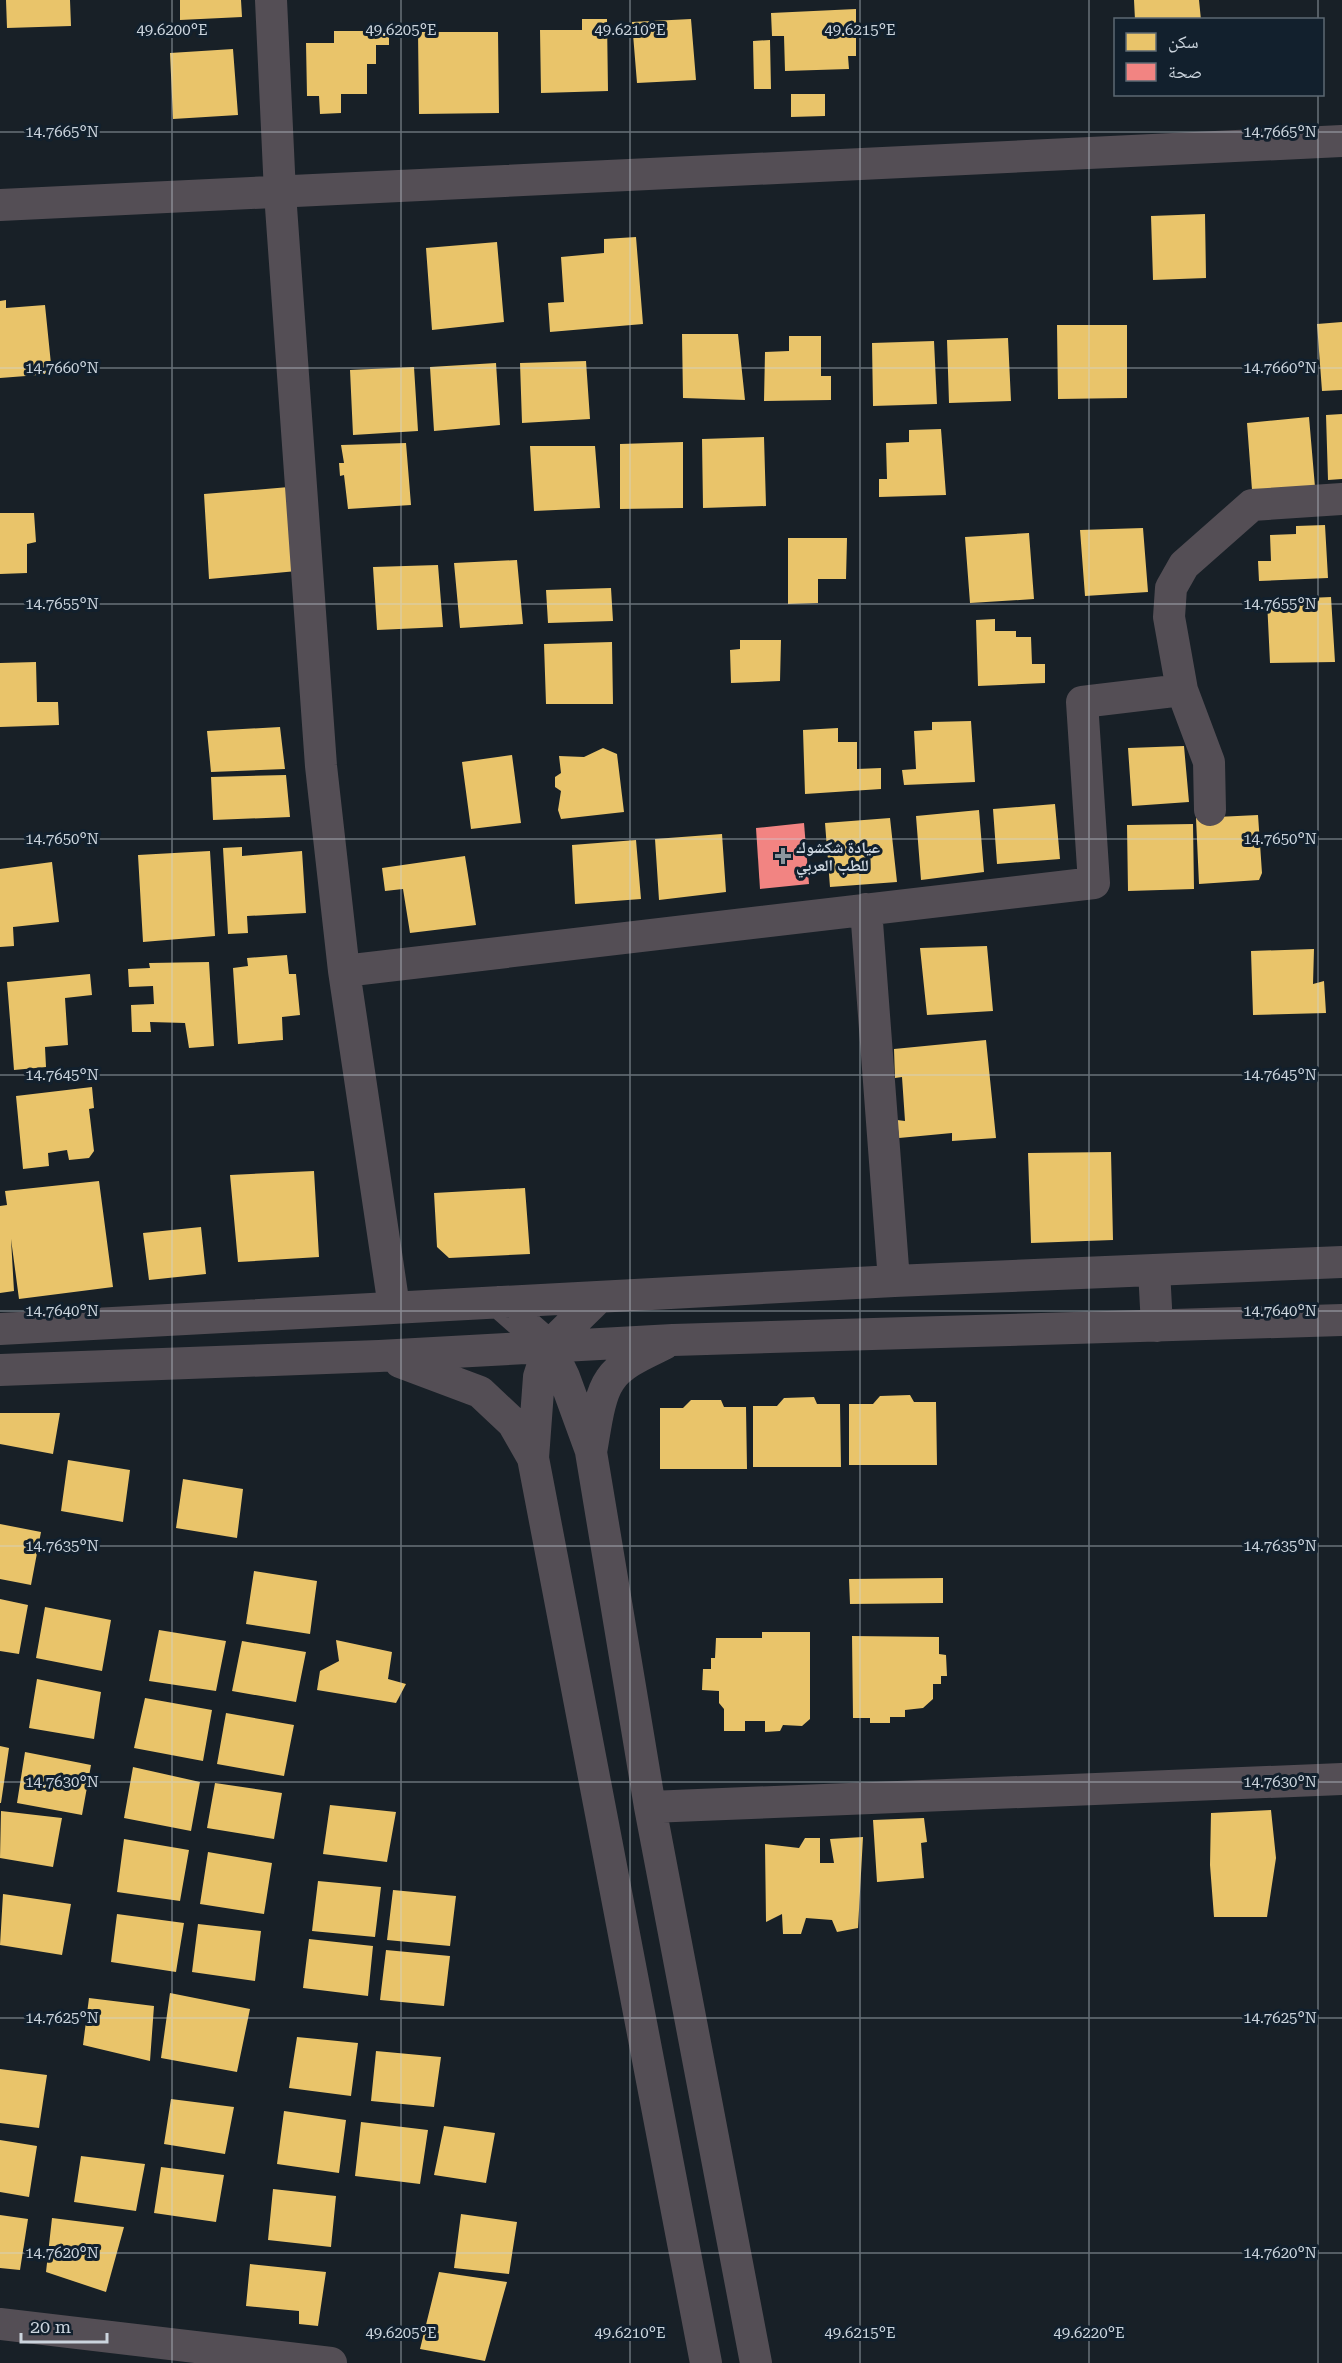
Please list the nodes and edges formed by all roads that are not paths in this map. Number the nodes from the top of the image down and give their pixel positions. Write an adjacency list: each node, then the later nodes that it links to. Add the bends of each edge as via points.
1 (271, 0): 3 (street)
2 (1342, 141): 3 (street)
3 (280, 192): 4 (street); 9 (street, via 321,766)
4 (0, 205)
5 (1342, 499): 6 (street, via 1252,505 1184,565 1172,588 1169,617)
6 (1182, 690): 7 (street, via 1209,762); 8 (street, via 1082,702 1094,883)
7 (1210, 810)
8 (866, 909): 9 (street); 12 (street)
9 (344, 971): 15 (street)
10 (1342, 1262): 11 (street)
11 (1154, 1270): 12 (street); 17 (street)
12 (894, 1281): 13 (street)
13 (599, 1297): 14 (street); 20 (street)
14 (499, 1302): 15 (street); 20 (street)
15 (394, 1307): 18 (street)
16 (1342, 1320): 17 (street)
17 (1157, 1326): 19 (street)
18 (0, 1329)
19 (673, 1340): 20 (street); 23 (street, via 636,1358 610,1380)
20 (549, 1346): 21 (street); 23 (street); 24 (street, via 539,1377)
21 (379, 1356): 22 (street); 24 (street, via 480,1392 513,1423)
22 (0, 1370)
23 (591, 1452): 26 (street)
24 (532, 1458): 28 (street)
25 (1342, 1779): 26 (street)
26 (650, 1807): 27 (street)
27 (670, 1907): 28 (street); 32 (street)
28 (620, 1915): 31 (street)
29 (0, 2324): 30 (street)
30 (331, 2363)
31 (706, 2363)
32 (756, 2363)

